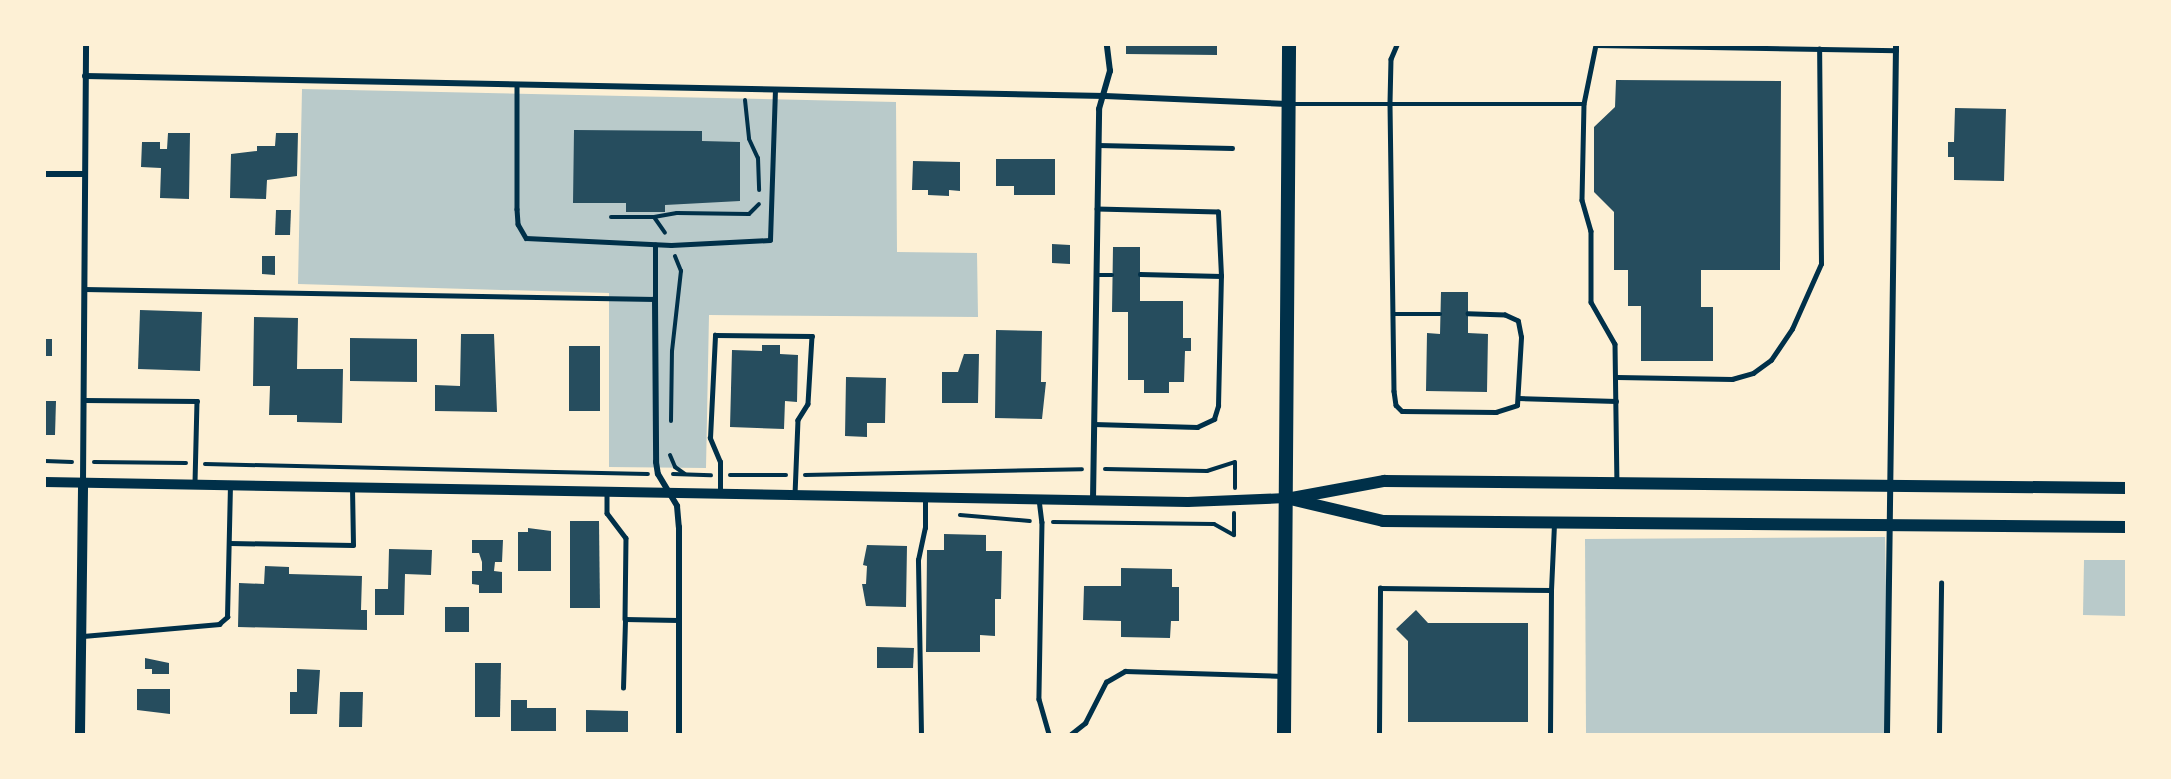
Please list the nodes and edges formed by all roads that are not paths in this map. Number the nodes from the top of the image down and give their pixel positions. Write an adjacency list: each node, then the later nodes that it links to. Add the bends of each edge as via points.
1 (86, 45): 8 (street)
2 (1107, 45): 11 (street, via 1110,71)
3 (1289, 45): 12 (main road)
4 (1397, 45): 13 (lane, via 1391,59)
5 (1596, 45): 7 (lane); 14 (lane)
6 (1896, 48): 7 (lane); 40 (street)
7 (1819, 50): 30 (lane, via 1821,264 1792,329 1771,360 1752,373 1732,379)
8 (85, 76): 9 (street); 18 (street)
9 (517, 85): 10 (street); 20 (lane, via 517,209 526,238)
10 (775, 90): 11 (street); 20 (lane, via 770,240)
11 (1105, 96): 12 (street); 15 (street, via 1099,109)
12 (1287, 104): 13 (lane); 48 (main road)
13 (1390, 104): 14 (lane); 27 (lane)
14 (1584, 104): 30 (lane, via 1582,200 1591,231 1590,298 1616,344)
15 (1098, 145): 16 (lane); 19 (street)
16 (1232, 148)
17 (45, 174): 18 (street)
18 (84, 174): 25 (street)
19 (1097, 209): 22 (street); 24 (lane, via 1218,212)
20 (655, 245): 26 (lane)
21 (1140, 274): 24 (lane)
22 (1096, 275): 23 (lane); 34 (street)
23 (1113, 275)
24 (1221, 276): 34 (lane, via 1218,406 1207,425)
25 (84, 289): 26 (lane); 32 (street)
26 (655, 298): 44 (street, via 656,462)
27 (1393, 314): 28 (lane); 31 (lane, via 1394,391 1396,405 1402,411 1499,412 1515,406)
28 (1440, 314)
29 (1468, 314): 31 (lane, via 1496,314 1518,321)
30 (1617, 377): 33 (lane)
31 (1519, 398): 33 (lane)
32 (84, 400): 36 (street); 37 (lane, via 197,401)
33 (1616, 401): 38 (lane)
34 (1094, 424): 50 (street)
35 (45, 482): 36 (street)
36 (83, 482): 37 (street); 59 (street)
37 (195, 484): 39 (street)
38 (1617, 484): 40 (main road); 48 (main road, via 1384,481)
39 (230, 485): 41 (street); 54 (lane)
40 (1889, 485): 42 (main road); 52 (street)
41 (352, 488): 43 (street); 54 (lane, via 353,545)
42 (2126, 488)
43 (607, 492): 44 (street); 57 (lane, via 607,513 626,537)
44 (669, 493): 45 (street); 58 (street, via 677,506 679,527)
45 (720, 494): 46 (street); 46 (lane, via 720,462 710,438 715,335 812,336 808,404 798,420)
46 (795, 495): 47 (street)
47 (925, 497): 49 (street); 64 (lane, via 925,528 918,561)
48 (1286, 498): 50 (street); 51 (main road, via 1383,521); 60 (main road)
49 (1039, 500): 50 (street); 65 (lane, via 1039,699)
50 (1093, 500)
51 (1554, 522): 52 (main road); 56 (lane)
52 (1888, 524): 53 (main road); 70 (street)
53 (2126, 527)
54 (230, 543): 59 (lane, via 227,617 219,624)
55 (1941, 583): 71 (lane)
56 (1551, 590): 68 (lane, via 1380,588); 69 (lane)
57 (625, 619): 58 (lane); 61 (lane)
58 (678, 620): 63 (street)
59 (82, 636): 62 (street)
60 (1285, 676): 66 (lane, via 1125,671 1106,682 1085,723); 67 (main road)
61 (623, 687)
62 (80, 734)
63 (679, 734)
64 (921, 734)
65 (1049, 734)
66 (1071, 734)
67 (1284, 734)
68 (1379, 734)
69 (1550, 734)
70 (1887, 734)
71 (1939, 734)

